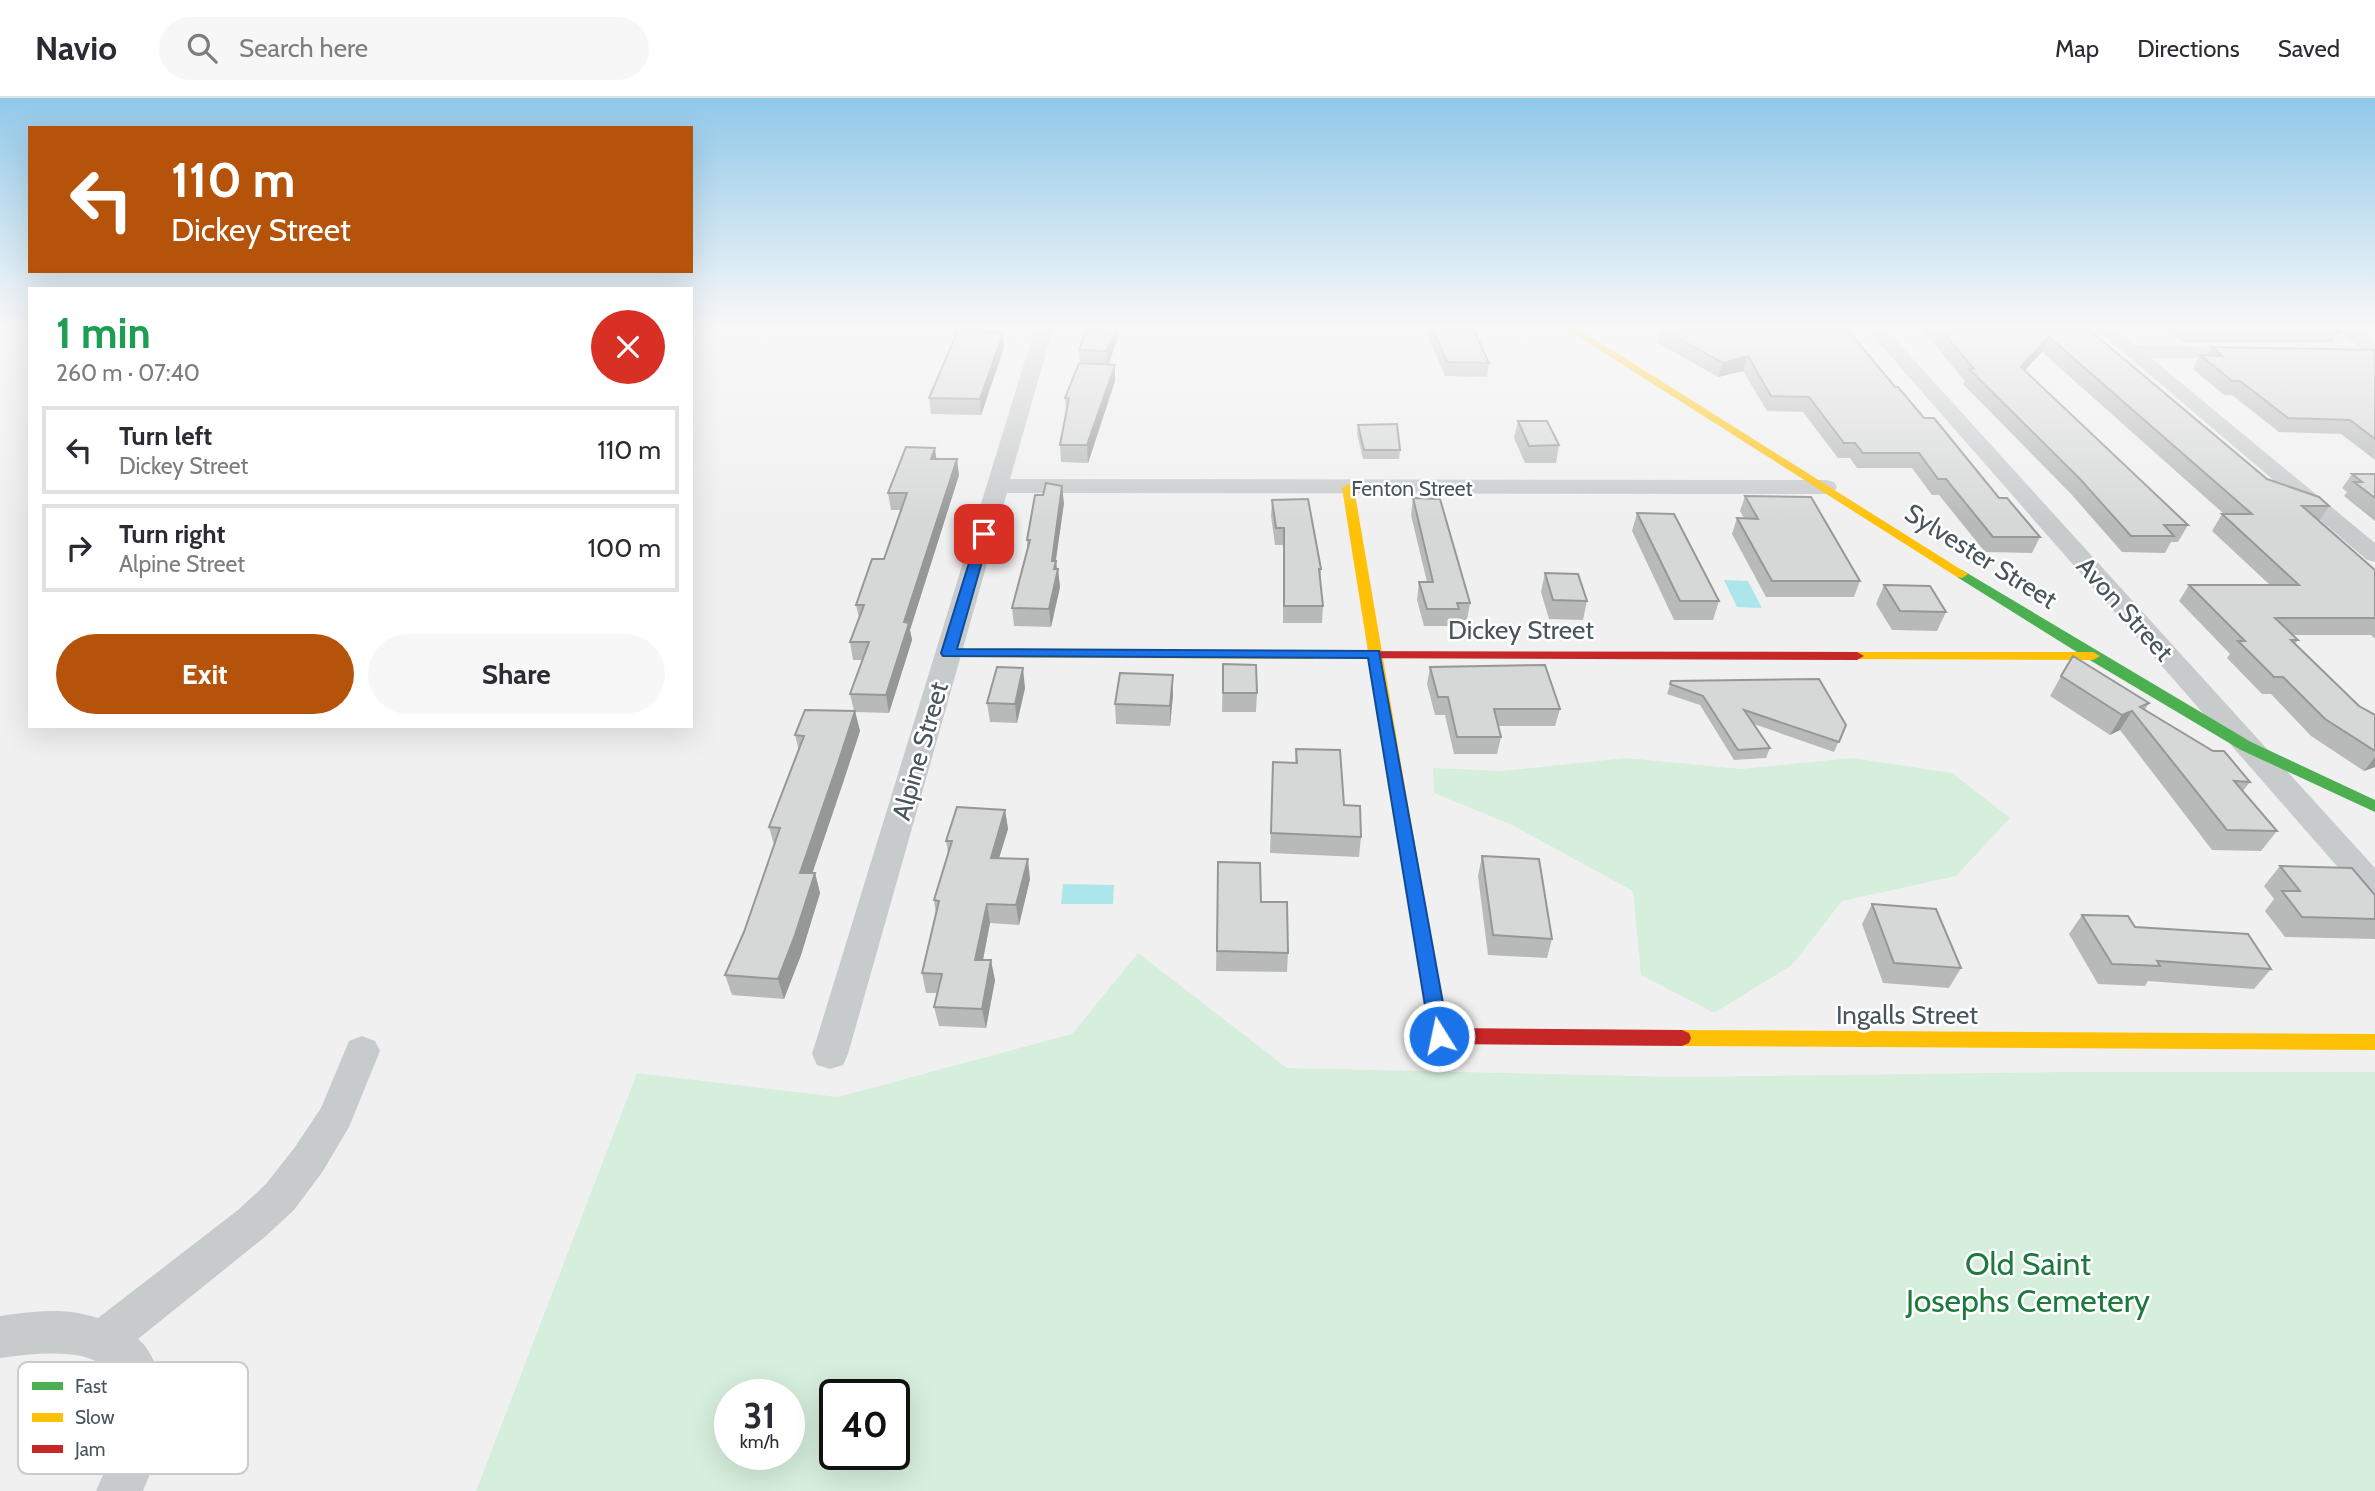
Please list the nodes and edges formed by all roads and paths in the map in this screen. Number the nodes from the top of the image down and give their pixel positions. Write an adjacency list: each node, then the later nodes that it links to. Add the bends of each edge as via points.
1 (1025, 393): 5 (street, Alpine Street)
2 (1675, 393): 6 (street, Sylvester Street)
3 (1933, 393): 12 (street, Avon Street)
4 (2182, 393): 8 (street)
5 (998, 486): 7 (street, Fenton Street); 9 (street, Alpine Street)
6 (1826, 487): 7 (street, Fenton Street); 11 (street, Sylvester Street)
7 (1348, 488): 10 (street)
8 (2375, 555)
9 (948, 653): 10 (street, Dickey Street); 17 (street, Alpine Street)
10 (1374, 654): 11 (street, Dickey Street); 15 (street, Ingalls Street, via 1439,1036)
11 (2093, 656): 12 (street, Sylvester Street)
12 (2246, 746): 13 (street, Sylvester Street); 14 (street, Avon Street)
13 (2375, 807)
14 (2375, 889)
15 (2375, 1042)
16 (362, 1051): 19 (street, via 336,1116 280,1197)
17 (830, 1054)
18 (0, 1337): 19 (street, via 58,1329)
19 (105, 1339): 20 (street)
20 (131, 1362)
21 (126, 1474): 22 (street)
22 (119, 1491)

